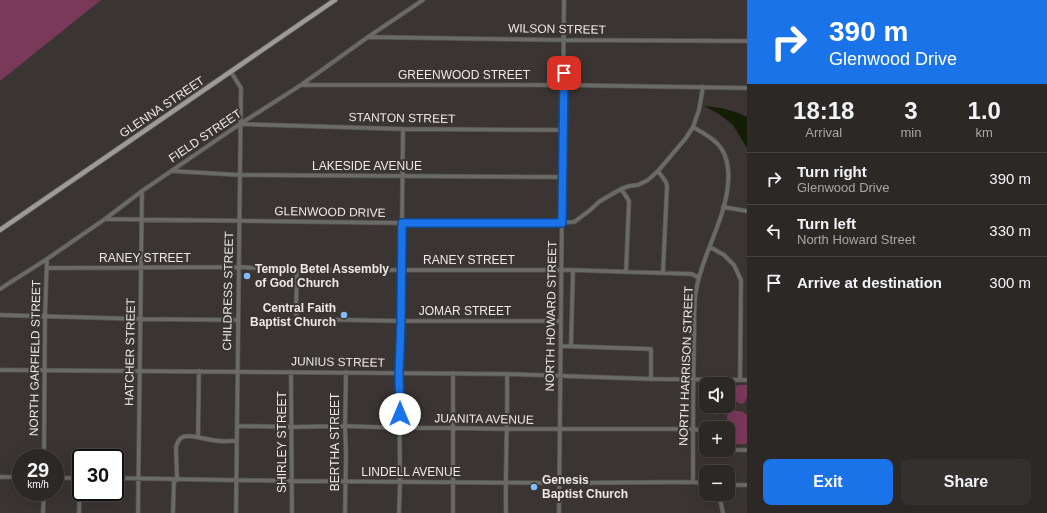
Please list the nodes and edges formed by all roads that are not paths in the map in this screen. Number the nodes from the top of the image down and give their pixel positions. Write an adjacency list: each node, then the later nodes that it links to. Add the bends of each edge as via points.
1 (335, 0): 7 (main road, GLENNA STREET)
2 (423, 0): 4 (street, FIELD STREET)
3 (564, 0): 5 (street, NORTH HOWARD STREET)
4 (368, 37): 5 (street, WILSON STREET); 8 (street, FIELD STREET)
5 (564, 40): 6 (street, WILSON STREET); 9 (street, NORTH HOWARD STREET)
6 (747, 40)
7 (231, 72): 12 (street, CHILDRESS STREET, via 241,88); 30 (main road, GLENNA STREET)
8 (301, 85): 9 (street, GREENWOOD STREET); 12 (street, FIELD STREET)
9 (563, 85): 10 (street, GREENWOOD STREET); 15 (street, NORTH HOWARD STREET)
10 (703, 87): 11 (street, GREENWOOD STREET); 13 (street, GLENWOOD DRIVE)
11 (747, 88)
12 (240, 124): 14 (street, STANTON STREET); 16 (street, FIELD STREET); 18 (street, CHILDRESS STREET)
13 (693, 127): 17 (street, GLENWOOD DRIVE); 23 (street, NORTH HARRISON STREET, via 709,136 722,148 728,167 729,183)
14 (403, 128): 15 (street, STANTON STREET); 19 (street)
15 (563, 130): 20 (street, NORTH HOWARD STREET)
16 (171, 171): 18 (street, LAKESIDE AVENUE); 22 (street, FIELD STREET)
17 (658, 172): 21 (street, GLENWOOD DRIVE, via 638,185); 41 (street, via 667,186)
18 (240, 175): 19 (street, LAKESIDE AVENUE); 27 (street, CHILDRESS STREET)
19 (402, 176): 20 (street, LAKESIDE AVENUE); 28 (street)
20 (562, 177): 29 (street, NORTH HOWARD STREET)
21 (621, 189): 29 (street, GLENWOOD DRIVE, via 600,201 574,222); 40 (street, via 629,201)
22 (142, 191): 25 (street, FIELD STREET); 26 (street, HATCHER STREET)
23 (723, 207): 24 (street); 31 (street, NORTH HARRISON STREET)
24 (747, 211)
25 (105, 220): 26 (street, GLENWOOD DRIVE); 32 (street, FIELD STREET)
26 (141, 220): 27 (street, GLENWOOD DRIVE); 35 (street, HATCHER STREET)
27 (239, 222): 28 (street, GLENWOOD DRIVE); 33 (street, CHILDRESS STREET)
28 (402, 223): 29 (street, GLENWOOD DRIVE); 37 (street)
29 (562, 223): 38 (street, NORTH HOWARD STREET)
30 (0, 230)
31 (710, 247): 42 (street, NORTH HARRISON STREET); 65 (street, via 734,265 741,280)
32 (47, 259): 34 (street, NORTH GARFIELD STREET); 43 (street, FIELD STREET)
33 (239, 267): 35 (street, RANEY STREET); 36 (street, RANEY STREET); 47 (street, CHILDRESS STREET)
34 (47, 268): 35 (street, RANEY STREET); 45 (street, NORTH GARFIELD STREET)
35 (141, 268): 46 (street, HATCHER STREET)
36 (297, 270): 37 (street, RANEY STREET); 48 (street, JOMAR STREET, via 298,319)
37 (401, 270): 38 (street, RANEY STREET); 48 (street)
38 (562, 270): 39 (street, RANEY STREET); 49 (street, NORTH HOWARD STREET)
39 (573, 270): 40 (street, RANEY STREET); 51 (street)
40 (626, 272): 41 (street, RANEY STREET)
41 (664, 272): 42 (street, RANEY STREET, via 692,274)
42 (699, 278): 64 (street, NORTH HARRISON STREET, via 696,293)
43 (0, 290)
44 (0, 315): 45 (street)
45 (45, 316): 46 (street); 52 (street, NORTH GARFIELD STREET)
46 (140, 319): 47 (street); 54 (street, HATCHER STREET)
47 (238, 320): 56 (street, CHILDRESS STREET)
48 (401, 321): 49 (street, JOMAR STREET); 59 (street)
49 (561, 321): 50 (street, NORTH HOWARD STREET)
50 (561, 346): 51 (street); 62 (street, NORTH HOWARD STREET)
51 (571, 346): 63 (street, via 651,349)
52 (44, 369): 53 (street, JUNIUS STREET); 54 (street, JUNIUS STREET); 78 (street, NORTH GARFIELD STREET)
53 (0, 370)
54 (140, 370): 55 (street, JUNIUS STREET); 84 (street, HATCHER STREET)
55 (199, 371): 56 (street, JUNIUS STREET); 76 (street)
56 (237, 371): 57 (street, JUNIUS STREET); 67 (street, CHILDRESS STREET)
57 (291, 372): 58 (street, JUNIUS STREET); 69 (street, SHIRLEY STREET)
58 (346, 372): 59 (street, JUNIUS STREET); 68 (street, BERTHA STREET)
59 (399, 373): 60 (street, JUNIUS STREET); 70 (street)
60 (453, 373): 61 (street, JUNIUS STREET); 71 (street)
61 (507, 374): 62 (street, JUNIUS STREET); 72 (street)
62 (561, 375): 63 (street, JUNIUS STREET); 73 (street, NORTH HOWARD STREET)
63 (651, 379): 64 (street, JUNIUS STREET)
64 (693, 379): 65 (street, JUNIUS STREET); 74 (street, NORTH HARRISON STREET)
65 (740, 380): 66 (street, JUNIUS STREET)
66 (747, 380)
67 (237, 426): 69 (street, JUANITA AVENUE); 77 (street, CHILDRESS STREET)
68 (345, 426): 69 (street, JUANITA AVENUE); 70 (street, JUANITA AVENUE); 88 (street, BERTHA STREET)
69 (292, 427): 87 (street, SHIRLEY STREET)
70 (400, 428): 71 (street, JUANITA AVENUE); 89 (street)
71 (452, 428): 72 (street, JUANITA AVENUE); 90 (street)
72 (508, 429): 73 (street, JUANITA AVENUE); 91 (street)
73 (560, 429): 74 (street, JUANITA AVENUE); 93 (street, NORTH HOWARD STREET)
74 (693, 430): 75 (street, JUANITA AVENUE); 92 (street, NORTH HARRISON STREET)
75 (699, 430)
76 (198, 437): 77 (street); 85 (street, via 181,438 178,442)
77 (237, 441): 86 (street, CHILDRESS STREET)
78 (44, 449)
79 (735, 450): 80 (street)
80 (747, 450)
81 (0, 477): 82 (street)
82 (12, 477)
83 (124, 478): 84 (street, LINDELL AVENUE)
84 (138, 478): 85 (street, LINDELL AVENUE); 102 (street, HATCHER STREET)
85 (175, 480): 86 (street, LINDELL AVENUE); 103 (street)
86 (237, 480): 87 (street, LINDELL AVENUE); 104 (street, CHILDRESS STREET)
87 (292, 481): 88 (street, LINDELL AVENUE); 105 (street, SHIRLEY STREET)
88 (345, 481): 89 (street, LINDELL AVENUE); 106 (street, BERTHA STREET)
89 (400, 481): 90 (street, LINDELL AVENUE); 107 (street)
90 (453, 482): 91 (street, LINDELL AVENUE); 108 (street)
91 (505, 482): 93 (street, LINDELL AVENUE); 109 (street)
92 (693, 482): 93 (street, LINDELL AVENUE); 94 (street, LINDELL AVENUE)
93 (559, 483): 110 (street, NORTH HOWARD STREET)
94 (699, 483)
95 (735, 485): 96 (street)
96 (747, 485)
97 (44, 501): 100 (street)
98 (79, 501): 101 (street)
99 (720, 501): 111 (street)
100 (43, 513)
101 (79, 513)
102 (138, 513)
103 (173, 513)
104 (236, 513)
105 (292, 513)
106 (345, 513)
107 (399, 513)
108 (453, 513)
109 (506, 513)
110 (559, 513)
111 (723, 513)

